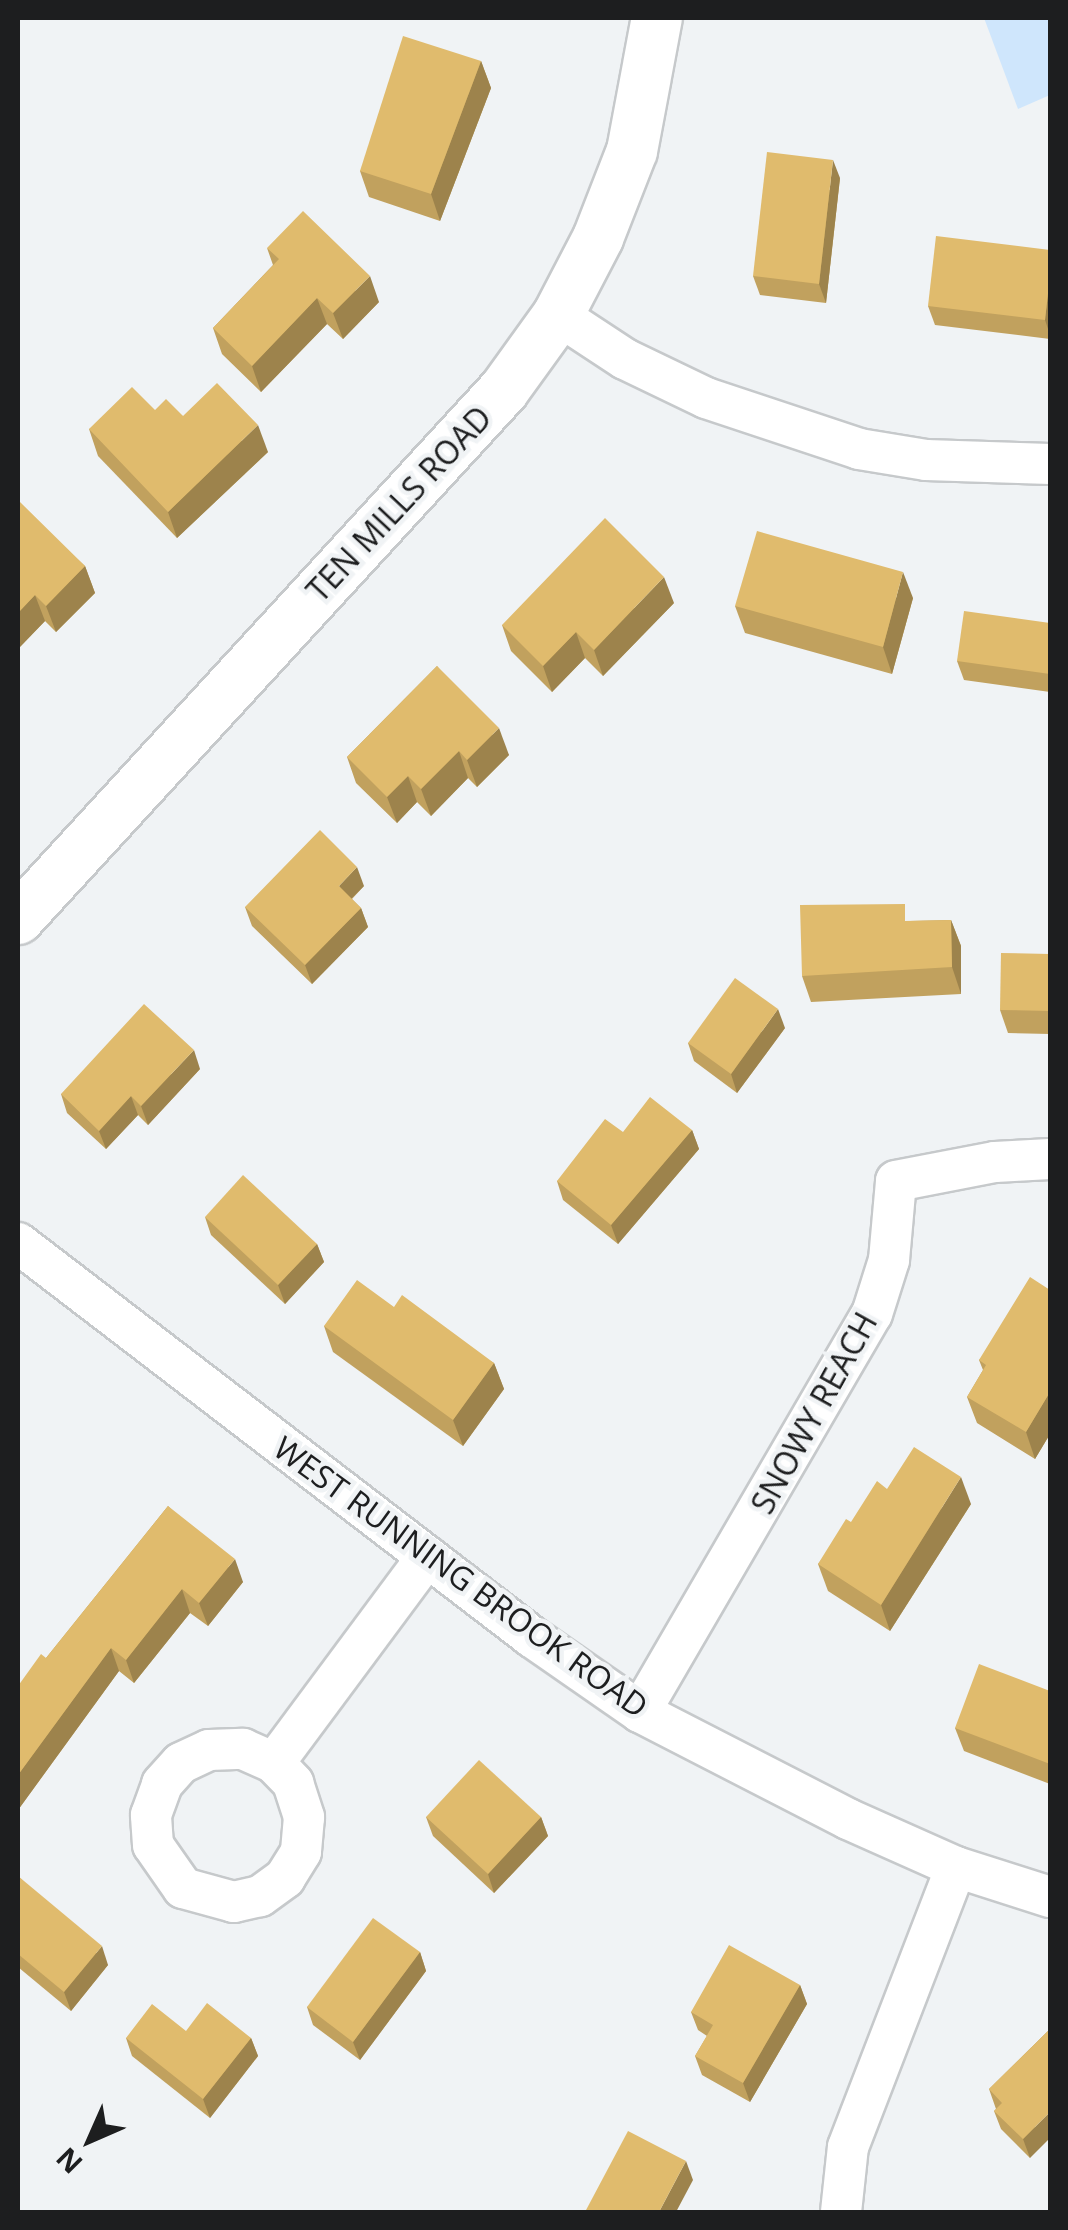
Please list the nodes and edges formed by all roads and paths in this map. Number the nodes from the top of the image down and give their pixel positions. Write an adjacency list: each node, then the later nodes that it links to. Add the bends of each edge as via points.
1 (657, 18): 2 (street, TEN MILLS ROAD, via 632,151)
2 (558, 315): 3 (street, via 706,398 859,449 926,460); 4 (street, TEN MILLS ROAD, via 504,390)
3 (1050, 464)
4 (18, 918)
5 (1050, 1158): 8 (street, SNOWY REACH, via 896,1182 890,1260 872,1314)
6 (18, 1244): 7 (street, WEST RUNNING BROOK ROAD)
7 (427, 1558): 8 (street, WEST RUNNING BROOK ROAD); 9 (street)
8 (640, 1712): 10 (street, WEST RUNNING BROOK ROAD, via 758,1776)
9 (274, 1763)
10 (956, 1867): 11 (street, WEST RUNNING BROOK ROAD); 12 (street, via 848,2147)
11 (1050, 1897)
12 (841, 2212)

